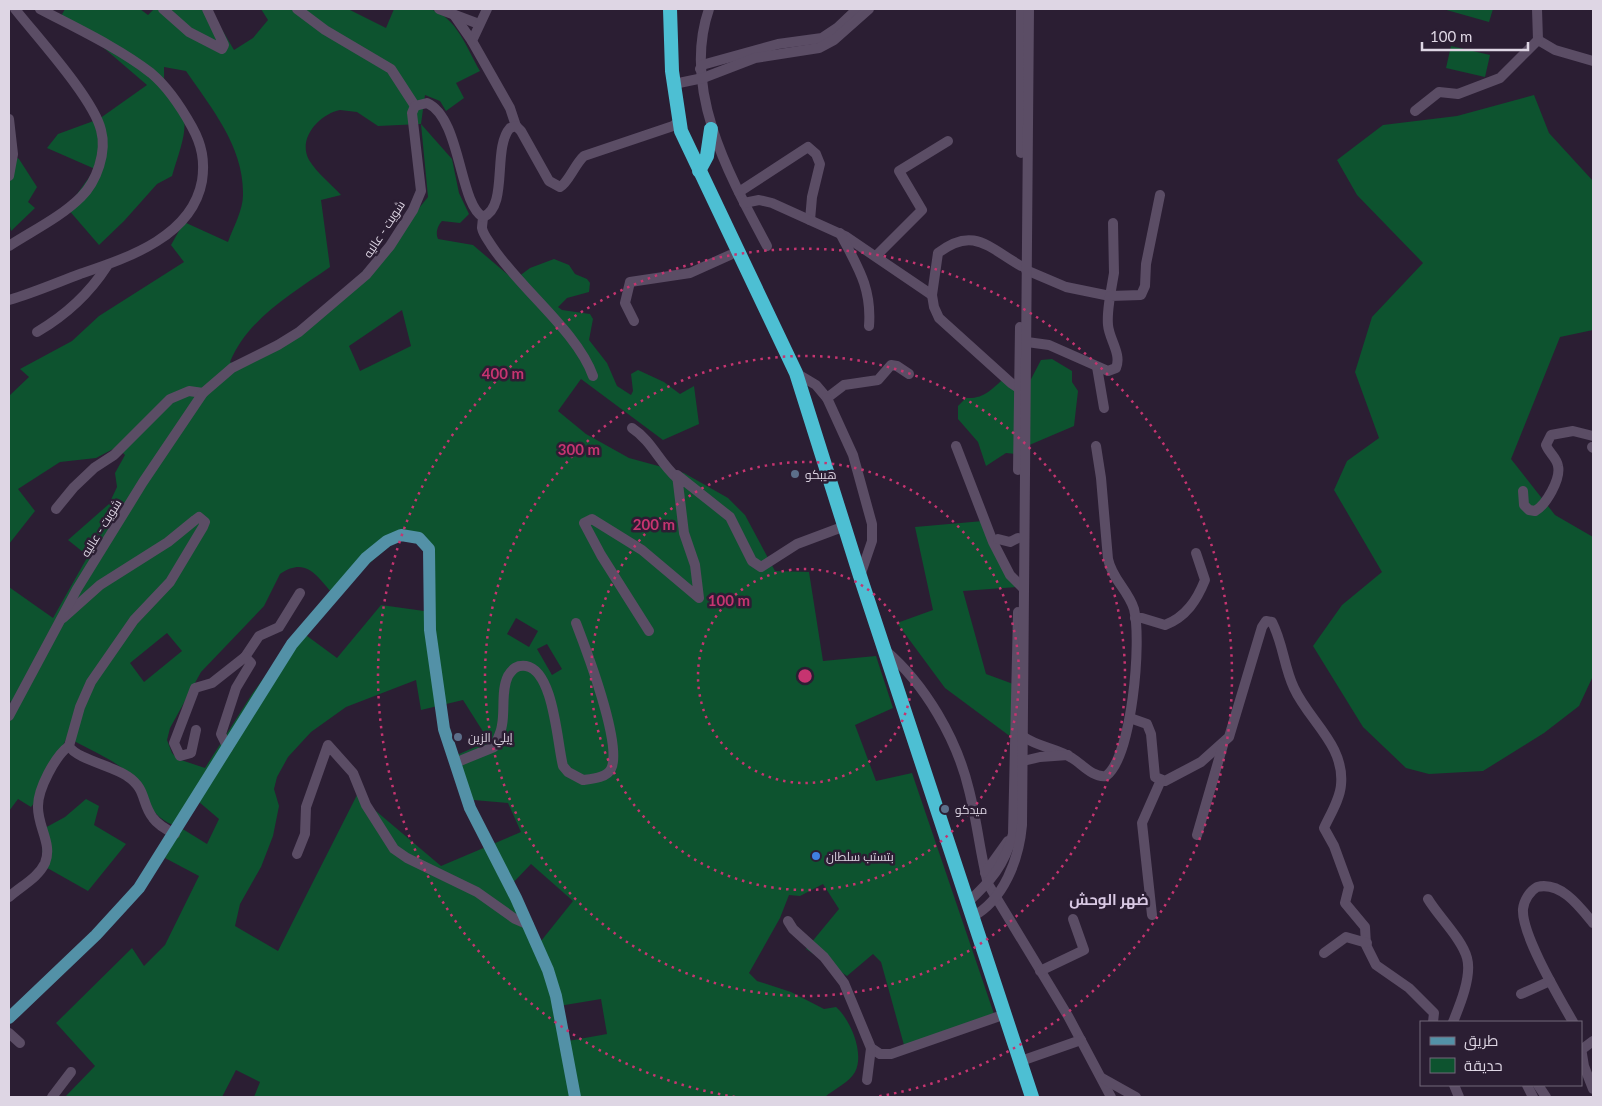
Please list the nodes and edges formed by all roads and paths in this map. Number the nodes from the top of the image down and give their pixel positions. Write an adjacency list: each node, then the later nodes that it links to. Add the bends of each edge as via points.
1 (15, 9): 41 (street, via 92,110 102,132 102,154 94,178 73,205)
2 (40, 9): 45 (street, via 151,73 180,107 202,150 204,170 200,194 190,213 177,227 148,246)
3 (163, 9): 4 (street, via 189,32 222,49 224,45)
4 (207, 9)
5 (297, 9): 25 (street, via 325,30 391,69)
6 (439, 9): 16 (street)
7 (486, 9): 17 (street)
8 (664, 9): 28 (highway, via 668,97)
9 (670, 9): 24 (highway)
10 (709, 9): 22 (street, via 703,33)
11 (857, 9): 22 (street, via 822,38 778,44)
12 (869, 9): 23 (street, via 834,40 819,48 754,58)
13 (1021, 9): 18 (street)
14 (1029, 9): 18 (street)
15 (1537, 9): 19 (street)
16 (453, 15): 17 (street); 20 (street)
17 (478, 24): 20 (street)
18 (1025, 31): 46 (street)
19 (1538, 40): 21 (street, via 1555,50); 26 (street, via 1500,78 1458,94 1439,92)
20 (472, 41): 29 (street, via 510,108)
21 (1593, 61)
22 (702, 65): 23 (street)
23 (699, 79): 24 (street); 30 (street)
24 (674, 84): 28 (highway)
25 (415, 106): 37 (street, via 427,103 440,114 453,141 471,203); 61 (street, شويت - عاليه, via 412,113 421,191 413,210 378,264 299,332 232,368)
26 (1415, 111)
27 (9, 119): 33 (street, via 13,154)
28 (676, 123): 29 (street, via 584,156 560,187 549,181); 32 (highway); 43 (highway, via 685,160)
29 (516, 126): 37 (street, via 506,132 496,204)
30 (711, 129): 32 (highway, via 706,156); 34 (street)
31 (948, 141): 44 (street, via 899,171 922,210)
32 (699, 170): 47 (highway)
33 (9, 176)
34 (739, 192): 36 (street); 38 (street, via 808,147 820,164)
35 (1160, 195): 49 (street, via 1141,295)
36 (744, 203): 38 (street, via 759,200 772,203); 42 (street)
37 (483, 217): 59 (street, via 482,230 495,251 513,276 575,344)
38 (810, 220): 40 (street)
39 (1113, 223): 49 (street, via 1114,273)
40 (840, 233): 44 (street); 52 (street, via 867,289)
41 (9, 246)
42 (767, 246)
43 (730, 255): 47 (highway); 51 (street, via 690,273 630,282 625,303)
44 (876, 256): 48 (street)
45 (107, 266): 50 (street); 53 (street, via 63,317)
46 (1024, 268): 48 (street, via 977,241 961,240 938,253); 49 (street, via 1066,287); 54 (street); 55 (street)
47 (742, 272): 57 (highway); 69 (highway, via 788,377)
48 (932, 294): 60 (street, via 934,306 944,323)
49 (1110, 296): 56 (street, via 1108,324 1118,361 1112,371)
50 (9, 300)
51 (634, 321)
52 (869, 326)
53 (37, 332)
54 (1027, 342): 55 (street); 56 (street, via 1049,345)
55 (1024, 359): 60 (street); 78 (street)
56 (1098, 367): 63 (street)
57 (796, 373): 62 (street, via 816,385); 69 (highway)
58 (909, 374): 62 (street, via 891,365 878,380 844,386)
59 (593, 376)
60 (1020, 388): 74 (street)
61 (203, 393): 71 (street, via 189,391 170,399 114,455 74,487); 81 (street, شويت - عاليه, via 143,482)
62 (827, 398): 77 (street, via 853,456 872,524 872,541)
63 (1104, 408)
64 (632, 428): 68 (street, via 645,436 665,467)
65 (1593, 444): 70 (street, via 1573,431 1551,434 1546,445 1558,463 1556,481 1534,511 1524,505)
66 (956, 446): 72 (street)
67 (1096, 446): 80 (street, via 1110,571 1131,601)
68 (677, 478): 73 (street, via 677,475 730,517 752,561 761,566 797,544); 83 (street, via 684,533 695,565 699,598 642,550 592,519 584,523)
69 (826, 484): 73 (highway); 77 (highway)
70 (1523, 491)
71 (56, 509)
72 (983, 513): 75 (street); 78 (street, via 1010,575)
73 (837, 530): 119 (highway)
74 (1018, 538): 75 (street, via 1010,542); 78 (street)
75 (998, 539): 78 (street)
76 (1196, 553): 80 (street, via 1205,580 1183,616 1165,625)
77 (860, 576): 84 (highway)
78 (1021, 583): 90 (street); 99 (street)
79 (300, 593): 85 (street, via 279,627 259,636)
80 (1135, 618): 88 (street, via 1134,690)
81 (58, 622): 86 (street, شويت - عاليه); 92 (street, via 109,579 168,542 199,517 203,518 203,528 170,582 130,626 91,682)
82 (576, 623): 96 (street, via 609,720 613,747 611,769 607,774 583,780 563,766 552,706 543,678 532,667 521,665 513,668 507,678 502,728 494,747)
83 (649, 631)
84 (885, 650): 102 (street, via 912,677 952,742 968,788); 107 (highway)
85 (245, 657): 89 (street, via 212,683 195,688 174,743 180,756 191,753); 93 (street, via 251,663 236,688 221,734)
86 (12, 704): 87 (street, شويت - عاليه)
87 (9, 716)
88 (1130, 718): 94 (street, via 1119,759 1106,776 1094,774); 97 (street, via 1147,724 1155,778)
89 (196, 730)
90 (1024, 737): 94 (street); 95 (street)
91 (1224, 743): 97 (street, via 1184,772); 100 (street); 114 (street, via 1233,729 1262,627 1269,621 1276,631 1300,701 1331,742 1337,757 1341,786 1324,828 1349,887 1345,903 1365,927)
92 (69, 746): 98 (street, via 82,756 119,770 137,783 152,818); 104 (street, via 55,761 39,798 39,815 48,848 44,865 26,885)
93 (228, 748): 96 (main road, via 292,644 375,549 401,535 419,538 429,549 432,644 444,729); 98 (main road)
94 (1068, 756): 95 (street)
95 (1023, 761): 105 (street, via 1021,837 1009,874)
96 (455, 763): 113 (main road, via 470,808)
97 (1161, 780): 108 (street, via 1142,823)
98 (175, 834): 120 (main road, via 120,911)
99 (1013, 834): 102 (street); 103 (street, via 1008,854)
100 (1198, 835)
101 (297, 854): 113 (street, via 305,834 306,807 328,745 353,773 366,805 394,849 477,892)
102 (985, 873): 103 (street)
103 (988, 884): 105 (street); 107 (street)
104 (9, 897)
105 (996, 897): 109 (street, via 987,909); 116 (street)
106 (1428, 899): 122 (street, via 1468,959 1467,975)
107 (967, 903): 109 (highway)
108 (1152, 915)
109 (972, 917): 131 (highway)
110 (1074, 919): 116 (street, via 1084,950)
111 (788, 921): 128 (street, via 844,983)
112 (1593, 923): 117 (street, via 1559,889 1541,886 1530,893 1524,915)
113 (529, 925): 138 (main road, via 556,996)
114 (1366, 943): 115 (street, via 1346,937); 121 (street, via 1376,965 1409,988 1434,1013)
115 (1324, 953)
116 (1040, 971): 125 (street)
117 (1550, 981): 118 (street); 123 (street)
118 (1521, 994)
119 (998, 1017): 128 (street, via 892,1054 880,1054); 139 (highway)
120 (9, 1018)
121 (1433, 1021)
122 (1453, 1021)
123 (1572, 1021)
124 (9, 1033): 127 (street)
125 (1081, 1040): 131 (street); 133 (street)
126 (1593, 1041): 129 (street)
127 (20, 1043)
128 (871, 1048): 134 (street)
129 (1582, 1048)
130 (1582, 1052): 136 (street)
131 (1021, 1061): 140 (highway)
132 (71, 1072): 137 (street)
133 (1102, 1078): 141 (street); 142 (street)
134 (867, 1080)
135 (1539, 1086): 143 (street)
136 (1593, 1089)
137 (52, 1097)
138 (575, 1097)
139 (1025, 1097)
140 (1032, 1097)
141 (1111, 1097)
142 (1136, 1097)
143 (1546, 1097)

